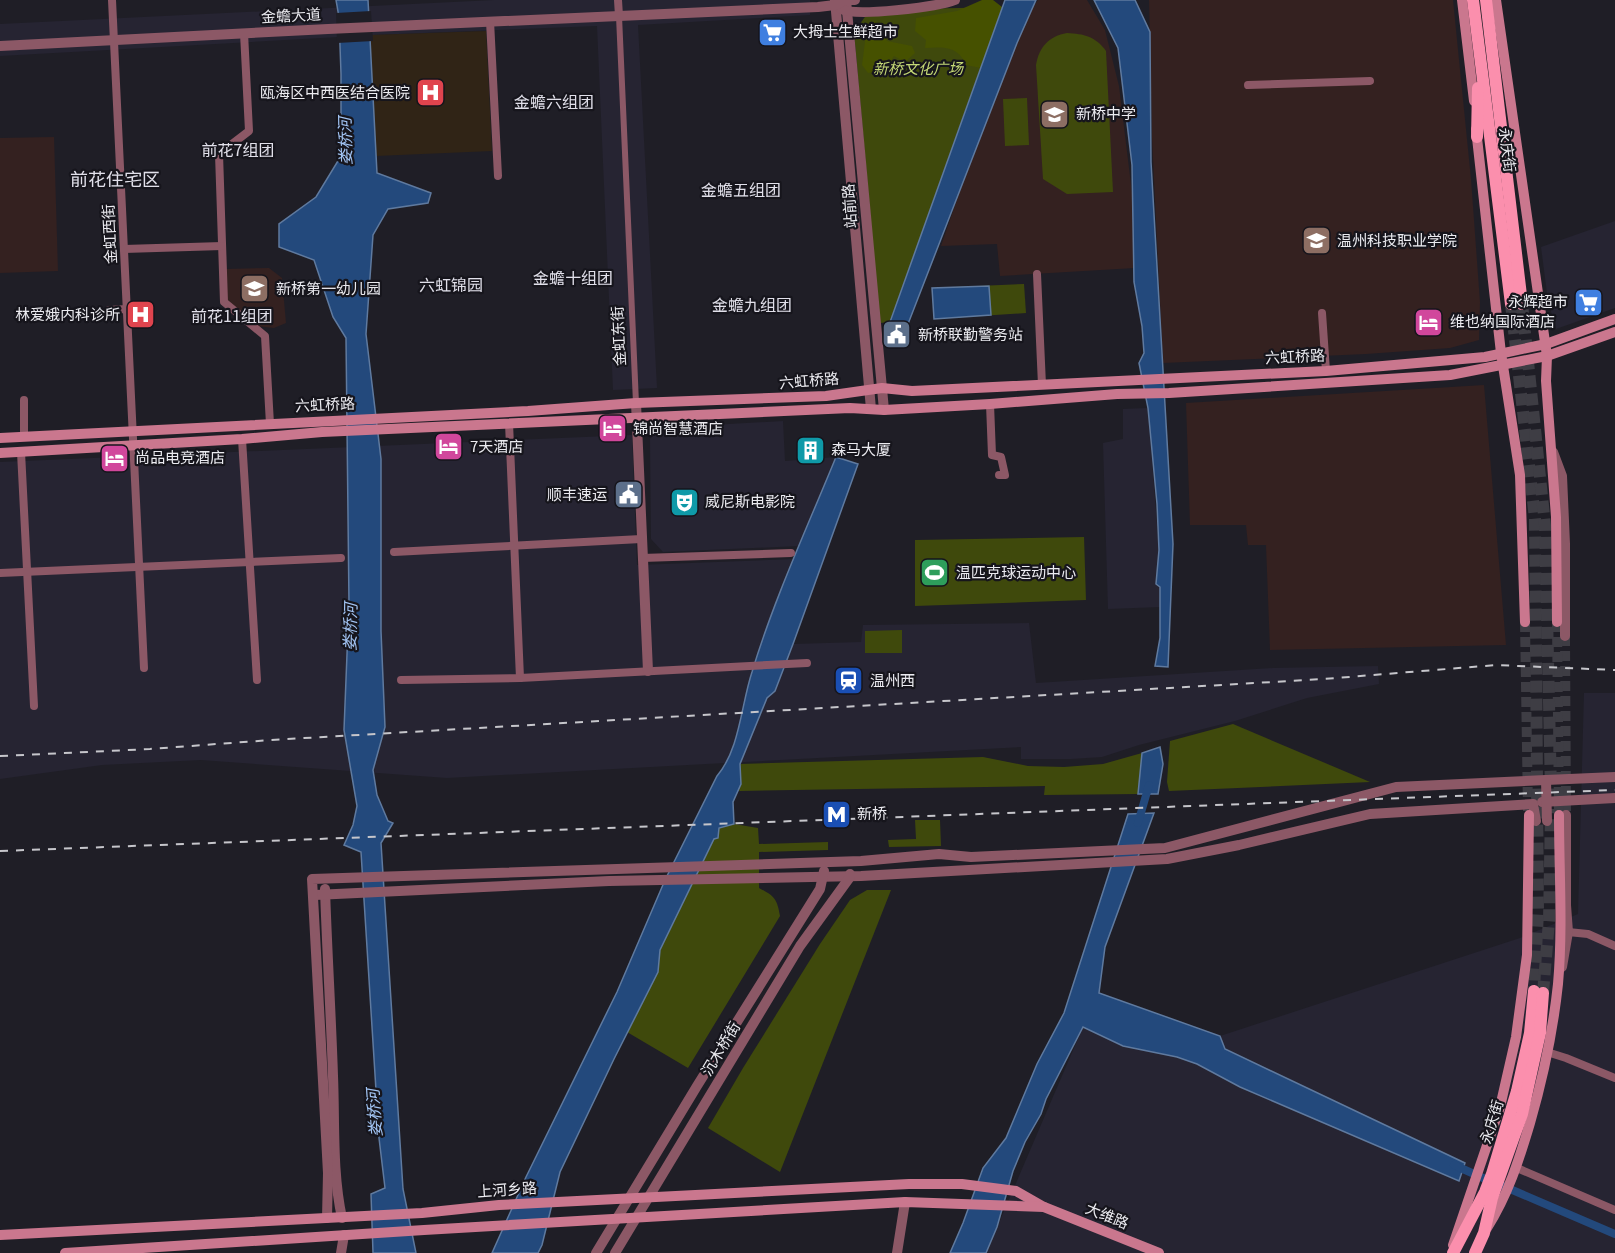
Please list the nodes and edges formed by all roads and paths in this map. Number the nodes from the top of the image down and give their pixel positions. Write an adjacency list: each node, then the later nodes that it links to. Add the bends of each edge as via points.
1 (112, 0): 15 (street, 金虹西街)
2 (618, 0): 12 (street, 金虹东街)
3 (846, 0): 4 (street); 10 (street); 11 (street, 站前路)
4 (855, 0)
5 (955, 0): 11 (street, via 932,6)
6 (1462, 0): 20 (main road)
7 (1473, 0): 16 (main road, 永庆街)
8 (1486, 0): 16 (main road, 永庆街, via 1516,304)
9 (1496, 0): 30 (main road)
10 (835, 3): 11 (street); 12 (street, 金蟾大道); 37 (street, 站前路)
11 (847, 12): 36 (street, 站前路)
12 (619, 16): 13 (street, 金蟾大道); 39 (street, 金虹东街)
13 (490, 21): 14 (street, 金蟾大道); 21 (street)
14 (244, 33): 15 (street, 金蟾大道); 22 (street, via 249,131 219,154)
15 (114, 40): 17 (street, 金蟾大道); 23 (street, 金虹西街)
16 (1479, 45): 20 (main road)
17 (0, 46)
18 (1370, 81): 19 (street)
19 (1248, 85)
20 (1477, 137): 31 (main road)
21 (498, 176)
22 (222, 246): 23 (street); 44 (street, via 224,302 265,336)
23 (124, 249): 25 (street, 金虹西街)
24 (1037, 274): 35 (street)
25 (127, 309): 26 (street); 46 (street, 金虹西街)
26 (109, 310)
27 (1322, 313): 34 (street)
28 (1615, 319): 30 (main road, 六虹桥路)
29 (1615, 332): 32 (main road, 六虹桥路)
30 (1546, 344): 31 (main road, 六虹桥路); 32 (main road)
31 (1500, 353): 33 (main road); 34 (main road, 六虹桥路)
32 (1547, 356): 33 (main road, 六虹桥路); 51 (main road)
33 (1503, 366): 40 (main road, 六虹桥路, via 1450,375); 65 (main road, via 1520,474)
34 (1326, 371): 35 (main road, 六虹桥路)
35 (1042, 385): 36 (main road, 六虹桥路, via 912,391)
36 (882, 388): 37 (main road, 六虹桥路); 42 (street, 站前路)
37 (869, 389): 39 (main road, 六虹桥路, via 826,396); 41 (street, 站前路)
38 (24, 400): 47 (street)
39 (636, 403): 43 (street, 金虹东街); 44 (main road, 六虹桥路)
40 (990, 404): 42 (main road, 六虹桥路); 54 (street, via 993,455 1001,457 1005,475)
41 (871, 409): 42 (main road, 六虹桥路); 43 (main road, 六虹桥路)
42 (884, 410)
43 (637, 417): 45 (main road, 六虹桥路); 55 (street, 金虹东街)
44 (270, 423): 46 (main road, 六虹桥路)
45 (509, 423): 49 (main road, 六虹桥路); 56 (street)
46 (133, 431): 47 (main road, 六虹桥路); 50 (street, 金虹西街)
47 (24, 437): 48 (main road, 六虹桥路)
48 (0, 438)
49 (242, 439): 50 (main road, 六虹桥路); 61 (street)
50 (134, 445): 52 (main road, 六虹桥路); 62 (street, 金虹西街)
51 (1551, 449): 66 (main road); 67 (street, via 1562,476)
52 (21, 452): 53 (main road, 六虹桥路); 63 (street)
53 (0, 453)
54 (999, 475)
55 (641, 539): 56 (street); 60 (street, 金虹东街)
56 (514, 545): 57 (street); 71 (street)
57 (394, 552)
58 (791, 553): 60 (street)
59 (341, 558): 61 (street)
60 (642, 558): 70 (street, 金虹东街)
61 (250, 562): 62 (street); 72 (street)
62 (140, 567): 63 (street); 69 (street, 金虹西街)
63 (28, 572): 64 (street); 74 (street)
64 (0, 573)
65 (1525, 622)
66 (1557, 622)
67 (1565, 636)
68 (807, 663): 70 (street)
69 (144, 668)
70 (648, 671): 71 (street)
71 (520, 678): 73 (street)
72 (257, 680)
73 (401, 680)
74 (34, 706)
75 (1615, 777): 76 (street)
76 (1546, 780): 78 (street); 83 (street, via 1396,787 1165,848 971,857 939,854)
77 (1615, 798): 78 (street)
78 (1546, 801): 79 (street); 81 (street)
79 (1533, 804): 81 (street); 84 (street, via 1370,814 1167,859)
80 (1562, 815): 87 (street); 89 (main road)
81 (1537, 819): 115 (main road, via 1526,969 1516,1037 1500,1107)
82 (824, 861): 83 (street); 85 (street, 沉木桥街); 86 (street, via 312,879)
83 (849, 861): 84 (street)
84 (850, 876): 85 (street); 96 (street, 沉木桥街, via 800,946)
85 (824, 877): 86 (street, via 609,881); 98 (street, 沉木桥街)
86 (320, 895): 102 (street); 103 (street, via 331,1007 336,1168)
87 (1568, 932): 88 (street, via 1588,934); 89 (street)
88 (1615, 946)
89 (1558, 984): 91 (main road)
90 (1539, 992): 94 (main road, 永庆街)
91 (1547, 1052): 92 (street); 93 (main road)
92 (1615, 1078)
93 (1517, 1168): 94 (main road); 101 (street)
94 (1501, 1177): 97 (main road, 永庆街); 97 (main road)
95 (1016, 1191): 96 (main road, 上河乡路, via 962,1184 909,1184); 100 (main road, 大维路)
96 (649, 1197): 98 (main road, 上河乡路); 104 (street, 沉木桥街)
97 (1493, 1197): 115 (main road, 永庆街); 116 (main road, 永庆街)
98 (629, 1198): 103 (main road, 上河乡路); 105 (street, 沉木桥街)
99 (905, 1202): 100 (main road, 大维路); 104 (main road); 113 (street)
100 (1044, 1206): 114 (main road, 大维路)
101 (1615, 1210)
102 (327, 1218): 103 (main road, 上河乡路); 106 (main road, 上河乡路)
103 (342, 1218)
104 (638, 1218): 105 (main road); 112 (street, 沉木桥街)
105 (616, 1219): 107 (main road); 111 (street, 沉木桥街)
106 (0, 1235)
107 (344, 1235): 109 (main road); 110 (street)
108 (65, 1253): 109 (main road)
109 (74, 1253)
110 (341, 1253)
111 (596, 1253)
112 (615, 1253)
113 (897, 1253)
114 (1159, 1253)
115 (1452, 1253)
116 (1475, 1253)

